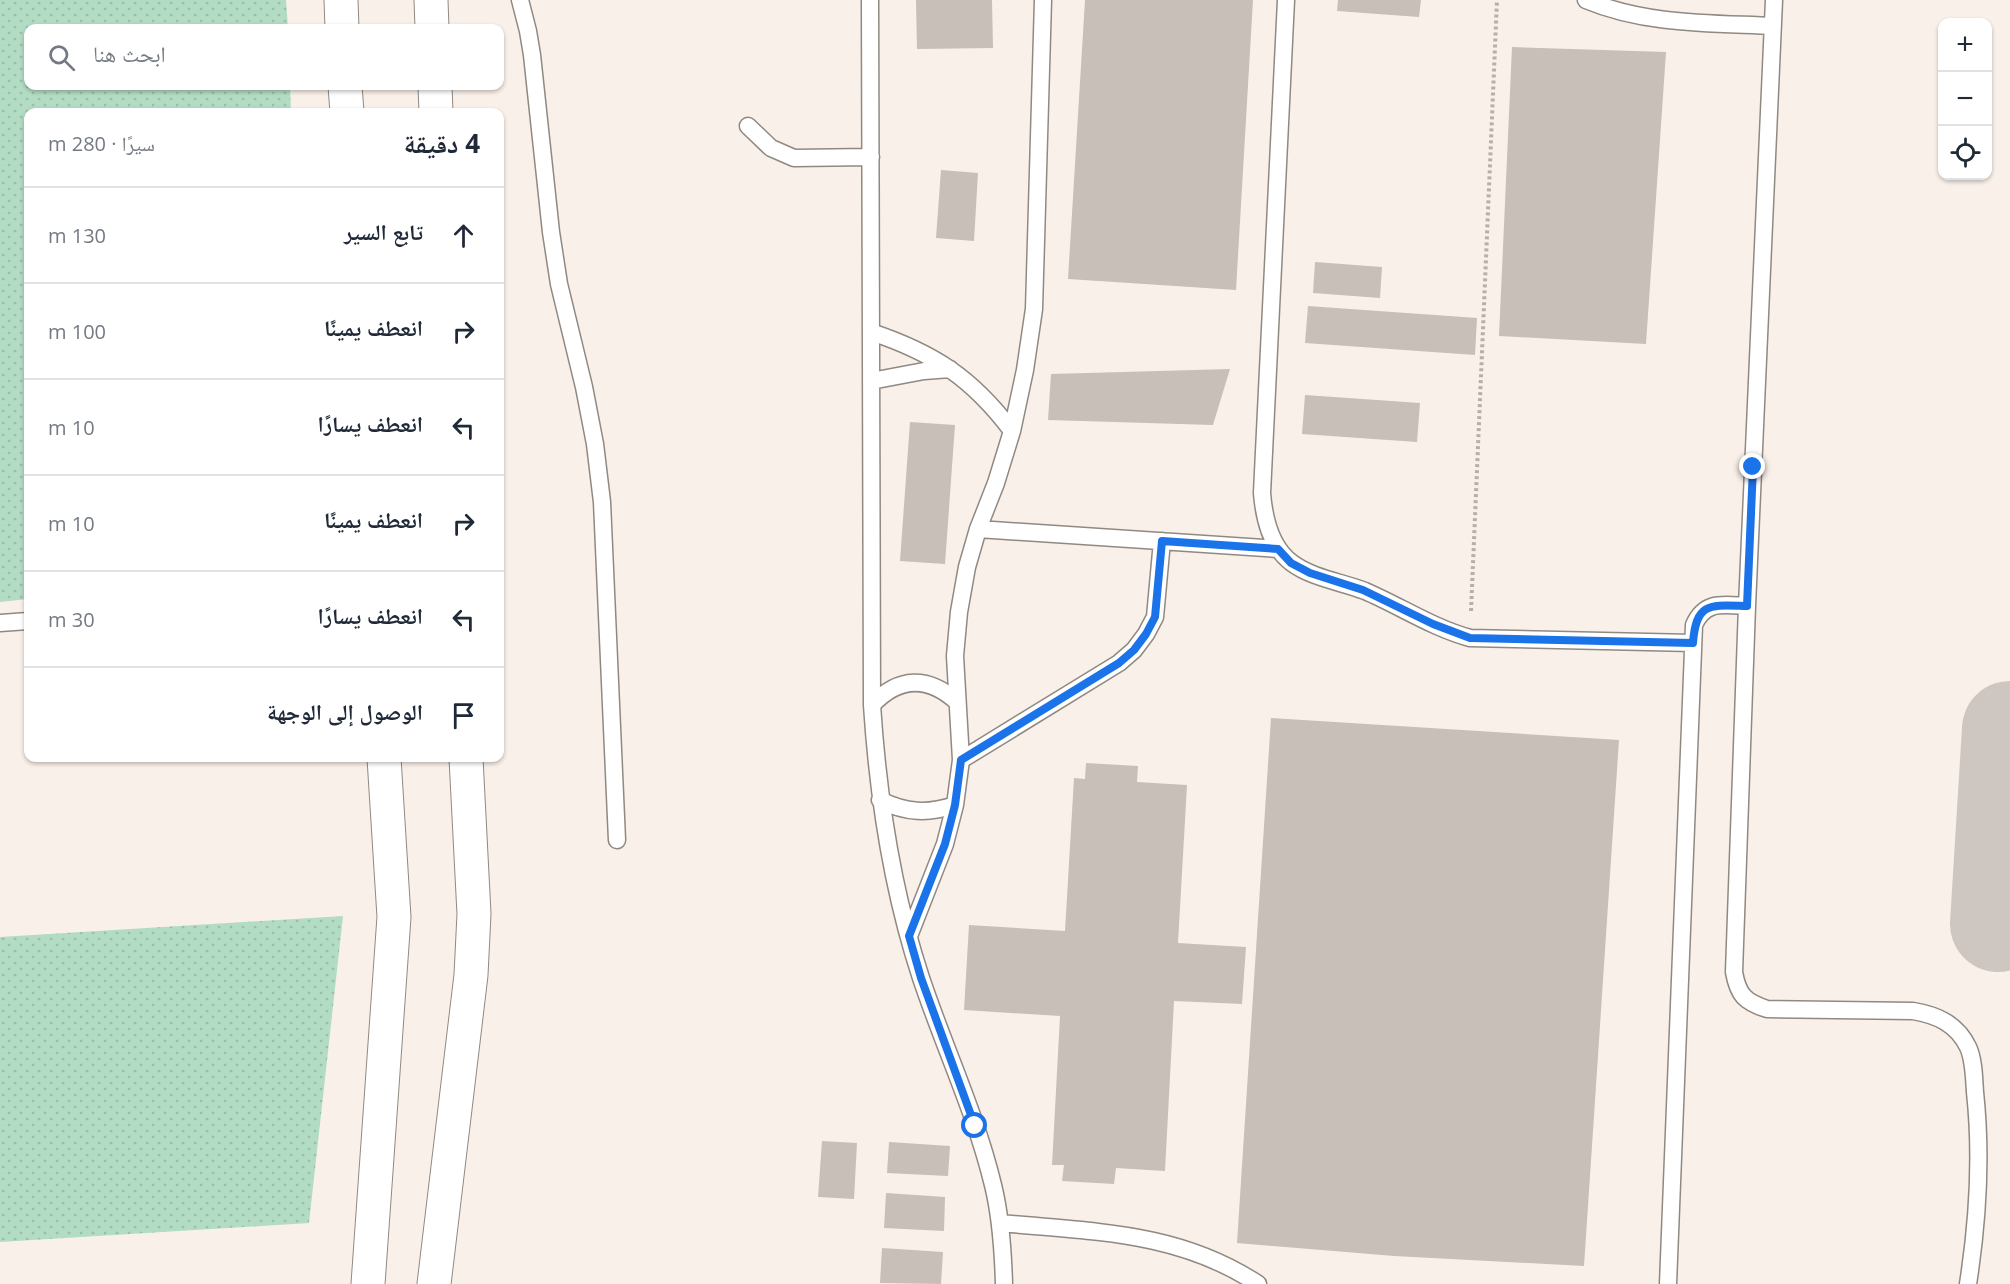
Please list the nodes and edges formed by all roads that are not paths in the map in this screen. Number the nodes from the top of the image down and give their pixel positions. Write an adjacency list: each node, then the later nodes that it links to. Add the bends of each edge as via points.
1 (341, 0): 9 (main road)
2 (430, 0): 10 (main road)
3 (520, 0): 36 (lane, via 532,55 557,274 593,433 602,502)
4 (870, 0): 17 (lane)
5 (1043, 0): 21 (lane, via 1034,309)
6 (1286, 0): 24 (lane, via 1262,493 1269,531)
7 (1586, 0): 11 (lane, via 1633,15 1665,20)
8 (1774, 0): 11 (lane)
9 (342, 24)
10 (432, 24)
11 (1773, 26): 25 (lane)
12 (345, 90): 14 (main road)
13 (435, 90): 15 (main road)
14 (347, 108)
15 (436, 108)
16 (748, 126): 17 (lane, via 771,148 794,158)
17 (871, 157): 18 (lane)
18 (871, 332): 19 (lane, via 926,353); 20 (lane)
19 (950, 369): 20 (lane); 21 (lane, via 974,387)
20 (871, 381): 30 (lane)
21 (1012, 431): 22 (lane)
22 (978, 529): 23 (lane); 29 (lane, via 958,612)
23 (1162, 541): 24 (lane); 31 (lane, via 1155,617 1134,650)
24 (1278, 549): 28 (lane, via 1291,563 1310,573 1363,590 1470,638)
25 (1747, 606): 28 (lane, via 1714,605 1705,609 1694,625); 44 (lane, via 1736,986 1743,997 1767,1009 1913,1011 1947,1022 1959,1034 1969,1049 1979,1123 1976,1238)
26 (24, 621): 27 (lane)
27 (0, 623)
28 (1693, 643): 43 (lane)
29 (956, 701): 30 (lane, via 933,686 906,683); 31 (lane)
30 (872, 705): 34 (lane)
31 (961, 760): 35 (lane)
32 (384, 762): 39 (main road, via 394,917)
33 (466, 762): 40 (main road, via 474,914 471,975)
34 (880, 800): 35 (lane, via 909,811 925,812); 37 (lane)
35 (955, 805): 37 (lane, via 945,844)
36 (617, 840)
37 (909, 936): 38 (lane, via 982,1147)
38 (1001, 1223): 41 (lane); 42 (lane, via 1129,1235 1162,1242 1223,1263)
39 (368, 1284)
40 (434, 1284)
41 (1004, 1284)
42 (1258, 1284)
43 (1668, 1284)
44 (1968, 1284)

